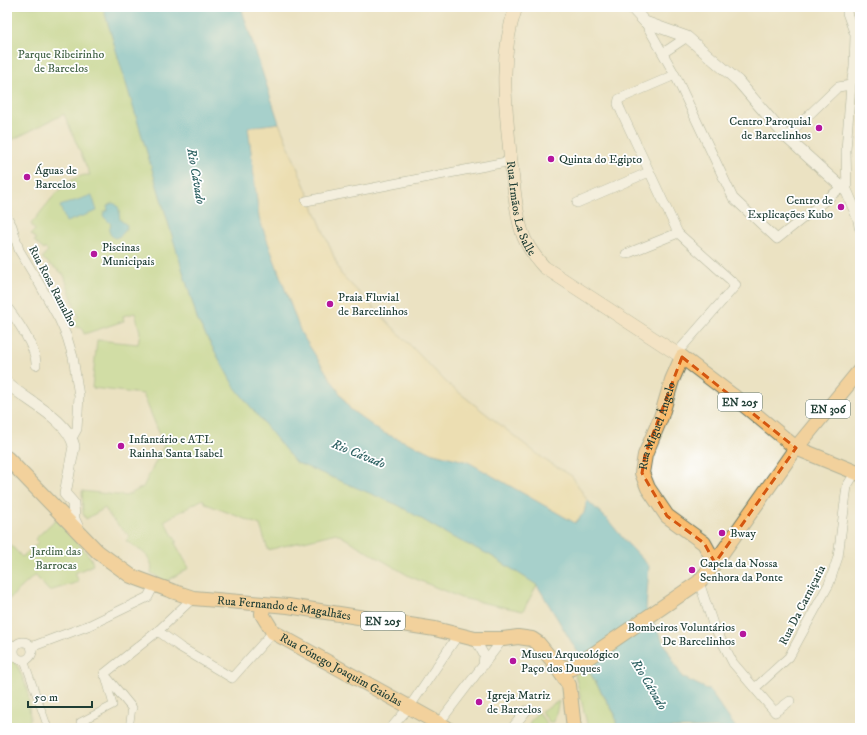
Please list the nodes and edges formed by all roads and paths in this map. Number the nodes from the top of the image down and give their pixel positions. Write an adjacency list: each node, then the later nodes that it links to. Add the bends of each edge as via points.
1 (516, 7): 11 (main road, Rua Irmãos La Salle, via 505,54 505,105)
2 (631, 7): 4 (street)
3 (848, 7): 5 (street, via 847,13)
4 (645, 22): 6 (street); 7 (street)
5 (857, 33): 9 (street)
6 (687, 37): 7 (street); 10 (street, via 738,81)
7 (663, 53): 8 (street)
8 (675, 75): 12 (street, via 619,99 618,104); 13 (street, via 733,198 777,239)
9 (851, 85): 10 (street, via 838,87); 13 (street)
10 (786, 137): 13 (street)
11 (511, 161): 14 (street); 22 (main road, Rua Irmãos La Salle, via 517,214 531,252 544,267)
12 (649, 172): 15 (street); 18 (street)
13 (845, 189): 17 (street)
14 (306, 201)
15 (576, 203)
16 (7, 217): 19 (street, Rua Rosa Ramalho, via 11,223)
17 (860, 227)
18 (678, 233): 20 (street); 22 (street, via 736,285)
19 (11, 236): 26 (street, Rua Rosa Ramalho, via 67,337 79,396 77,429)
20 (626, 254)
21 (7, 307): 23 (street, via 21,326 35,356)
22 (679, 356): 27 (main road, EN 205, via 732,395); 35 (main road, Rua Miguel Ângelo, via 661,417 645,455 642,473 648,488 667,516 704,543)
23 (36, 364)
24 (860, 370): 27 (main road, EN 306)
25 (7, 383): 26 (street, via 52,417)
26 (72, 438): 30 (street, via 74,446)
27 (796, 448): 29 (main road, EN 205); 35 (main road)
28 (7, 458): 31 (main road, EN 205)
29 (857, 473): 54 (street, Rua Da Carniçaria, via 847,486 838,556 829,584 789,657)
30 (64, 494): 31 (street); 32 (street); 33 (street, via 56,502)
31 (44, 496): 33 (main road, EN 205)
32 (73, 503): 33 (street, via 69,514); 34 (street, via 74,519)
33 (58, 511): 34 (main road, EN 205)
34 (81, 534): 37 (main road, EN 205, via 98,552 131,576)
35 (715, 564): 36 (main road)
36 (699, 582): 51 (main road); 54 (street, via 713,624 733,663)
37 (154, 585): 38 (main road, Rua Fernando de Magalhães / EN 205); 47 (street, via 148,597 90,625)
38 (193, 598): 39 (main road, Rua Fernando de Magalhães / EN 205); 40 (street)
39 (263, 604): 41 (main road, via 262,614); 42 (main road, Rua Fernando de Magalhães / EN 205, via 295,607)
40 (158, 630): 41 (street, via 180,647 232,678); 52 (street)
41 (273, 632): 56 (main road, Rua Cónego Joaquim Gaiolas)
42 (458, 635): 43 (main road, Rua Fernando de Magalhães / EN 205); 56 (street)
43 (475, 638): 44 (main road, Rua Fernando de Magalhães / EN 205); 50 (street, via 484,655)
44 (503, 639): 49 (main road, Rua Fernando de Magalhães / EN 205, via 532,639); 50 (street)
45 (7, 641): 46 (street)
46 (16, 646): 47 (street, via 24,642); 48 (street, via 16,656)
47 (31, 647): 48 (street, via 32,654)
48 (24, 660): 60 (street)
49 (552, 660): 51 (main road, EN 205, via 566,669); 53 (main road, Rua Fernando de Magalhães / EN 205)
50 (483, 666): 59 (street)
51 (575, 667): 53 (main road, EN 205, via 570,674)
52 (104, 674): 57 (street); 61 (street, via 113,705 80,722)
53 (569, 684): 65 (main road, Rua Fernando de Magalhães / EN 205)
54 (755, 688): 55 (street, via 775,712)
55 (790, 701)
56 (410, 706): 59 (main road, Rua Cónego Joaquim Gaiolas); 63 (street)
57 (132, 708): 62 (street)
58 (527, 710): 64 (street)
59 (443, 726)
60 (48, 728)
61 (81, 728)
62 (130, 728)
63 (391, 728)
64 (512, 728)
65 (574, 728)

